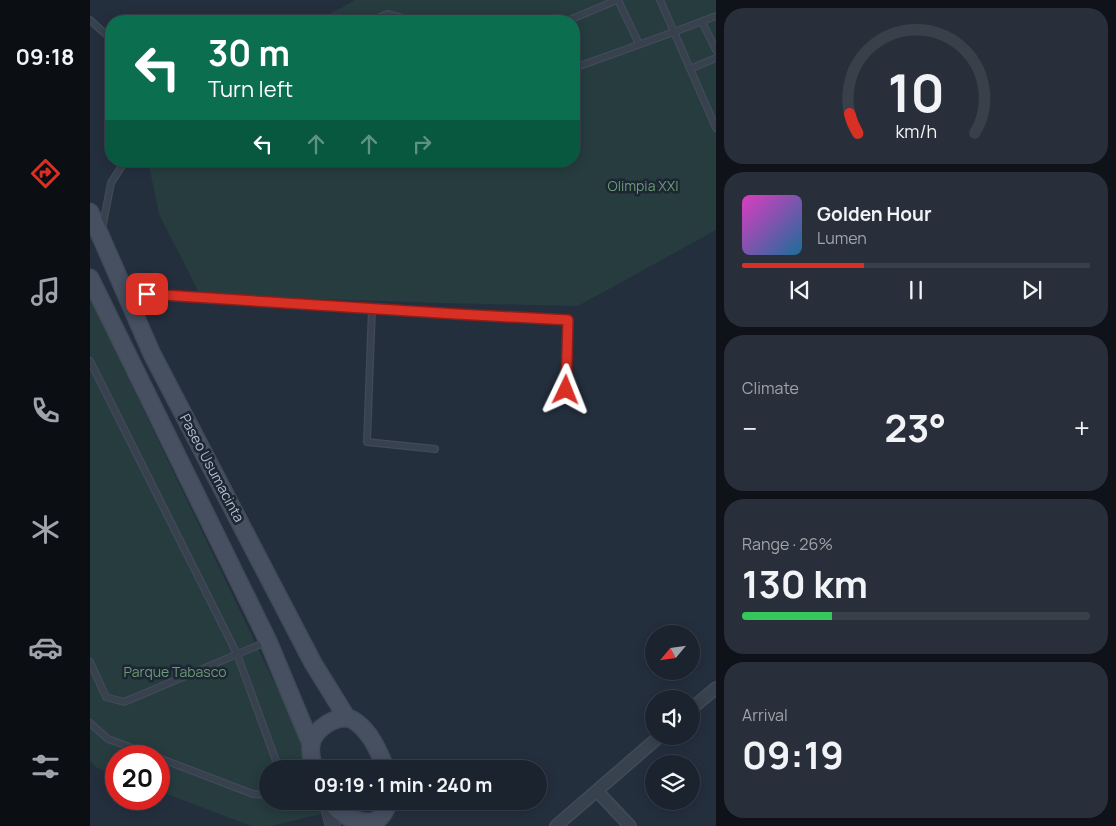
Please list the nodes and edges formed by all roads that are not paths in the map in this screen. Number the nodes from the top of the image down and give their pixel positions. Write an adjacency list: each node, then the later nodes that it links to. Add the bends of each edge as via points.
1 (617, 0): 3 (lane); 9 (lane)
2 (660, 0): 7 (lane)
3 (580, 16)
4 (716, 16): 6 (lane)
5 (90, 20): 8 (lane)
6 (702, 22): 7 (lane); 10 (lane)
7 (674, 32): 9 (lane); 13 (lane)
8 (105, 34)
9 (639, 44): 12 (lane)
10 (716, 50)
11 (716, 58): 13 (lane)
12 (580, 66)
13 (690, 69): 14 (lane)
14 (716, 128)
15 (121, 167): 17 (lane, via 111,183)
16 (90, 212): 17 (main road, Paseo Usumacinta)
17 (101, 236): 19 (main road, Paseo Usumacinta)
18 (90, 278): 24 (main road, Paseo Usumacinta)
19 (125, 292): 20 (lane); 29 (main road, Paseo Usumacinta, via 152,354 313,663)
20 (372, 308): 22 (lane, via 568,320); 23 (lane, via 367,442)
21 (90, 361): 25 (lane)
22 (566, 390)
23 (435, 449)
24 (268, 641): 25 (lane); 31 (main road, Paseo Usumacinta)
25 (236, 654): 26 (lane, via 124,702 106,697); 34 (lane)
26 (90, 662)
27 (716, 688): 28 (street)
28 (700, 701)
29 (347, 718): 31 (main road, via 328,723); 36 (main road, Paseo Usumacinta, via 358,724 372,740)
30 (90, 723): 32 (lane, via 108,739)
31 (311, 744): 35 (main road, Paseo Usumacinta)
32 (124, 745)
33 (650, 745): 38 (street)
34 (276, 760)
35 (313, 760)
36 (382, 760)
37 (170, 762): 39 (lane)
38 (597, 791): 47 (street); 48 (street)
39 (259, 794)
40 (329, 810): 45 (street)
41 (339, 810): 44 (main road)
42 (386, 810): 44 (main road, via 379,819)
43 (389, 810): 46 (main road)
44 (367, 824)
45 (332, 826)
46 (394, 826)
47 (556, 826)
48 (630, 826)

